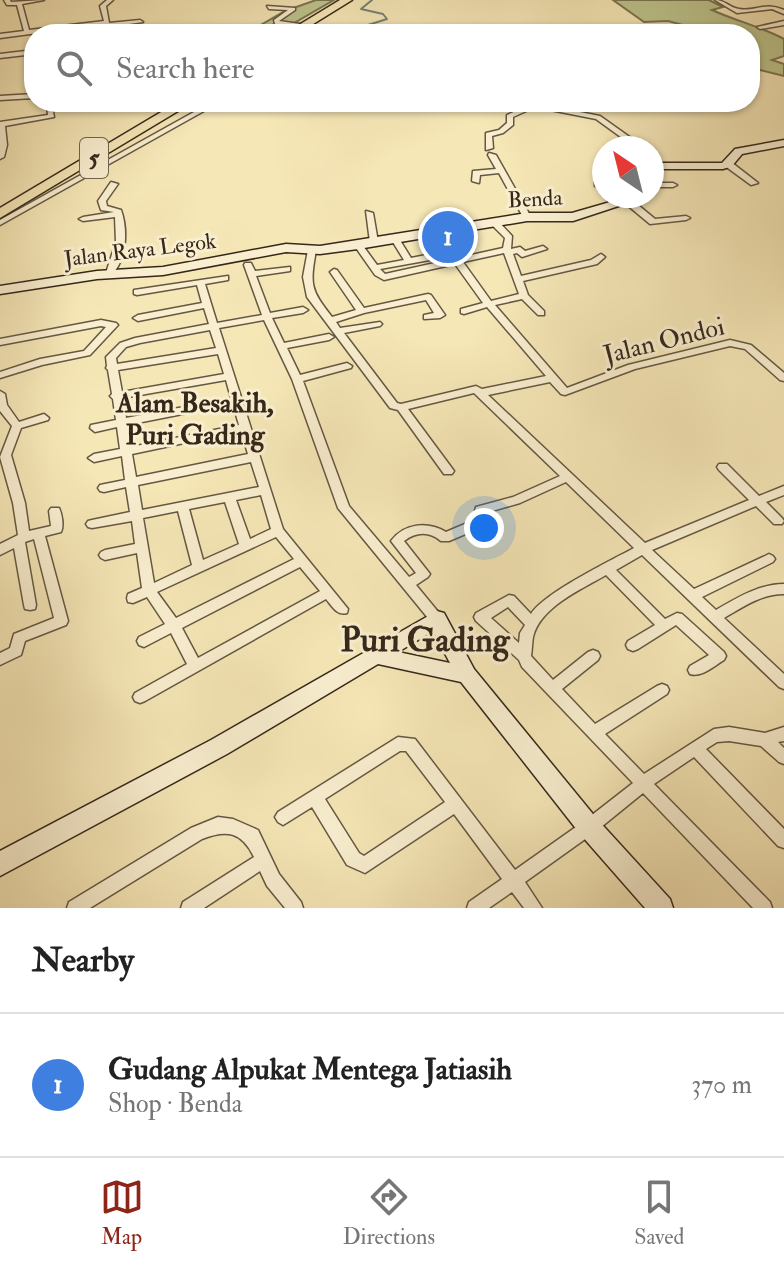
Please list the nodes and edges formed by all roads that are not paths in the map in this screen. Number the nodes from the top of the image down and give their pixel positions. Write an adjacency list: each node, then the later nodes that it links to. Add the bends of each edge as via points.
1 (41, 0): 7 (street)
2 (110, 0): 14 (street, via 103,6)
3 (347, 0): 17 (highway)
4 (357, 0): 18 (highway)
5 (718, 0): 10 (street, via 741,11)
6 (7, 2): 7 (street); 8 (street)
7 (19, 3): 13 (street)
8 (0, 4)
9 (269, 7): 16 (street, via 293,9 276,21)
10 (784, 10)
11 (140, 22): 15 (street)
12 (784, 23): 19 (street)
13 (25, 24)
14 (108, 24)
15 (124, 24)
16 (279, 24)
17 (306, 24)
18 (308, 24)
19 (760, 27)
20 (24, 32): 21 (street)
21 (0, 36)
22 (24, 53): 23 (street)
23 (0, 56)
24 (24, 97): 25 (street)
25 (0, 98)
26 (51, 112): 34 (street, via 52,116 1,124)
27 (157, 112): 46 (highway, 5)
28 (170, 112): 50 (highway, 5)
29 (199, 112): 56 (street)
30 (518, 112): 38 (street, via 509,116 506,130 488,134)
31 (571, 112): 32 (street, via 605,120)
32 (626, 136)
33 (784, 143): 37 (street, via 739,151)
34 (1, 147): 35 (street)
35 (0, 157)
36 (664, 164): 37 (street)
37 (728, 164): 42 (street)
38 (499, 171): 39 (street); 52 (street)
39 (480, 172): 40 (street); 41 (street, via 474,175)
40 (462, 173)
41 (476, 181)
42 (754, 183)
43 (114, 184): 51 (street, via 103,207)
44 (664, 185): 45 (street)
45 (673, 185)
46 (0, 205)
47 (607, 208): 52 (street, Benda, via 573,217)
48 (636, 208): 53 (street, via 653,222)
49 (369, 213): 58 (street)
50 (0, 214)
51 (119, 214): 54 (street); 70 (street, via 119,253)
52 (527, 217): 55 (street, Benda)
53 (686, 218)
54 (83, 219)
55 (494, 222): 57 (street, Benda); 62 (street, via 509,238)
56 (0, 223)
57 (397, 240): 58 (street, Benda); 65 (street)
58 (366, 245): 59 (street, Benda); 67 (street)
59 (333, 249): 61 (street, Jalan Raya Legok)
60 (543, 249): 62 (street)
61 (312, 250): 70 (street, Jalan Raya Legok, via 286,248 163,271); 86 (street, via 308,290)
62 (508, 251): 66 (street); 72 (street)
63 (441, 255): 65 (street)
64 (601, 257): 72 (street)
65 (409, 261): 67 (street)
66 (458, 262): 67 (street, via 384,277); 77 (street)
67 (374, 268)
68 (287, 269): 83 (street, via 250,269)
69 (334, 272): 80 (street)
70 (110, 273): 74 (street, Jalan Raya Legok)
71 (225, 278): 73 (street)
72 (517, 280): 76 (street)
73 (200, 282): 75 (street); 78 (street)
74 (0, 290)
75 (137, 292)
76 (524, 296): 77 (street); 82 (street)
77 (489, 304): 81 (street); 99 (street)
78 (207, 305): 85 (street); 88 (street)
79 (303, 310): 83 (street)
80 (362, 311): 84 (street, via 428,297 440,315); 86 (street)
81 (464, 311)
82 (541, 313)
83 (267, 317): 88 (street); 91 (street)
84 (427, 317)
85 (138, 318)
86 (330, 321): 89 (street)
87 (377, 324): 89 (street)
88 (213, 327): 92 (street); 96 (street, via 123,345 111,357)
89 (334, 334): 91 (street); 106 (street, via 394,406)
90 (0, 342): 97 (street, via 113,325 87,353)
91 (282, 346): 101 (street)
92 (221, 350): 96 (street); 98 (street)
93 (784, 363): 95 (street)
94 (347, 366): 101 (street)
95 (770, 366): 99 (street, Jalan Ondoi, via 748,347 730,343 632,367 572,391 565,392); 100 (street, Jalan Ondoi)
96 (111, 368): 103 (street)
97 (0, 375)
98 (230, 376): 103 (street); 104 (street)
99 (552, 378): 102 (street)
100 (784, 378)
101 (297, 379): 142 (street, via 344,508)
102 (480, 393): 106 (street, via 471,388); 118 (street)
103 (115, 396): 108 (street)
104 (238, 400): 108 (street); 110 (street)
105 (1, 402): 109 (street)
106 (401, 407): 117 (street)
107 (44, 418): 109 (street)
108 (120, 423): 111 (street); 112 (street)
109 (17, 426): 116 (street, via 6,449)
110 (245, 427): 112 (street); 113 (street)
111 (95, 428)
112 (125, 451): 114 (street); 119 (street)
113 (254, 457): 119 (street); 121 (street)
114 (94, 458)
115 (723, 467): 124 (street)
116 (5, 470): 132 (street)
117 (448, 471)
118 (569, 476): 135 (street); 142 (street, via 480,510 478,524 445,538 420,529 402,535 397,541 424,574)
119 (130, 483): 120 (street); 127 (street)
120 (104, 488)
121 (266, 490): 123 (street); 130 (street)
122 (784, 490): 124 (street)
123 (229, 498): 125 (street); 133 (street)
124 (756, 500): 128 (street); 135 (street)
125 (183, 508): 127 (street); 140 (street)
126 (55, 511): 131 (street, via 57,529)
127 (136, 517): 129 (street); 134 (street)
128 (778, 521)
129 (92, 524)
130 (278, 531): 133 (street); 139 (street)
131 (38, 533): 132 (street); 160 (street, via 61,621 19,638 16,651)
132 (22, 538): 136 (street); 148 (street)
133 (246, 546): 140 (street)
134 (140, 548): 137 (street); 144 (street)
135 (642, 549): 141 (street); 146 (street)
136 (0, 550)
137 (105, 555)
138 (769, 559): 146 (street)
139 (302, 560): 145 (street); 153 (street)
140 (199, 567): 144 (street)
141 (608, 569): 152 (street, via 540,611); 154 (street)
142 (409, 583): 151 (street)
143 (784, 589): 150 (street, via 750,598)
144 (149, 591): 147 (street); 153 (street)
145 (328, 592): 149 (street); 161 (street)
146 (692, 596): 150 (street)
147 (133, 598)
148 (30, 605)
149 (342, 609)
150 (714, 617): 164 (street)
151 (437, 619): 157 (street); 163 (street)
152 (532, 624): 158 (street); 158 (street, via 509,600 481,617)
153 (174, 626): 155 (street); 161 (street)
154 (664, 626): 156 (street); 162 (street, via 677,618 719,656)
155 (144, 641)
156 (633, 645)
157 (375, 655): 163 (street); 180 (street, via 219,747)
158 (524, 656): 165 (street)
159 (593, 656): 165 (street)
160 (0, 659)
161 (195, 666): 167 (street)
162 (695, 670)
163 (467, 675): 177 (street)
164 (784, 683)
165 (552, 689): 168 (street)
166 (662, 690): 168 (street)
167 (140, 697)
168 (595, 732): 173 (street)
169 (784, 734): 170 (street)
170 (765, 740): 171 (street, via 729,734 714,736); 172 (street)
171 (696, 749): 173 (street); 178 (street)
172 (784, 757)
173 (640, 786): 177 (street); 188 (street)
174 (315, 797): 175 (street, via 404,742); 175 (street, via 353,859 365,865); 176 (street)
175 (456, 804): 181 (street)
176 (283, 817)
177 (589, 827): 181 (street); 187 (street)
178 (784, 840)
179 (262, 861): 182 (street); 183 (street, via 257,843 246,831 209,827); 184 (street)
180 (0, 864)
181 (513, 881): 185 (street); 186 (street)
182 (293, 907)
183 (75, 908)
184 (189, 908)
185 (475, 908)
186 (534, 908)
187 (661, 908)
188 (764, 908)

